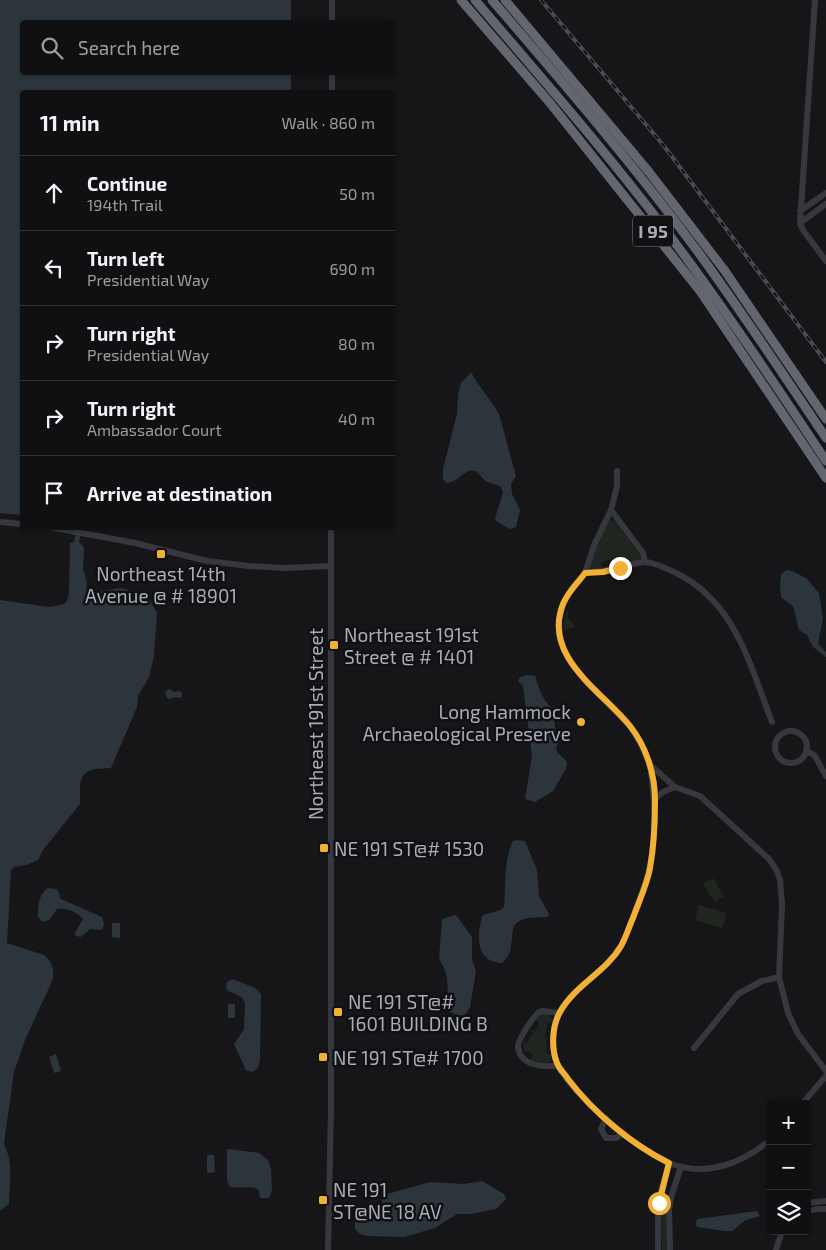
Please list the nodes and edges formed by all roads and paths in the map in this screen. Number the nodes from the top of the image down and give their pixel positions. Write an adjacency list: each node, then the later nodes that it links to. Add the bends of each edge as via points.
1 (332, 0): 8 (street)
2 (461, 0): 21 (highway, I 95, via 550,103 700,291)
3 (475, 0): 19 (highway, via 580,122 665,229 737,328)
4 (492, 0): 18 (highway, via 657,198 701,256)
5 (498, 0): 11 (highway)
6 (505, 0): 11 (highway, I 95)
7 (815, 0): 14 (street)
8 (332, 20)
9 (332, 75): 10 (street)
10 (332, 90)
11 (617, 134): 17 (highway, I 95, via 725,271)
12 (826, 193): 14 (street)
13 (826, 204): 15 (street)
14 (800, 211): 15 (street)
15 (800, 222): 16 (street)
16 (826, 261)
17 (826, 419)
18 (826, 438)
19 (826, 461)
20 (617, 471): 22 (street)
21 (826, 478)
22 (611, 510): 27 (street, via 643,553); 29 (street)
23 (0, 522): 24 (street)
24 (20, 524)
25 (70, 530): 28 (street, via 207,561 284,568)
26 (331, 530): 28 (street, Northeast 191st Street)
27 (645, 562): 29 (street); 30 (street, via 685,578 705,593 725,615 740,640)
28 (330, 566): 55 (street, Northeast 191st Street, via 331,1110)
29 (585, 573): 32 (street, via 563,605 559,620 564,650 588,684 630,726)
30 (772, 722)
31 (806, 750): 31 (street, via 799,760 789,762 777,755 776,740 784,732 795,731 804,737); 33 (street, via 815,756)
32 (650, 765): 34 (street); 35 (street)
33 (826, 776)
34 (675, 787): 35 (street); 36 (street, via 700,796 714,807 769,859 777,871 782,904)
35 (655, 799): 37 (street, via 650,868 623,943)
36 (779, 977): 38 (street, via 762,981 738,994); 40 (street, via 795,1027)
37 (559, 1013): 39 (street, via 554,1035); 39 (street, via 538,1013 518,1047 530,1062 546,1067)
38 (694, 1048)
39 (558, 1065): 43 (street, via 576,1089)
40 (826, 1071)
41 (826, 1076): 42 (street)
42 (805, 1100)
43 (606, 1118): 44 (street); 44 (street, via 601,1129 606,1138 616,1138)
44 (623, 1133): 46 (street)
45 (766, 1143): 47 (street, via 749,1155 717,1168)
46 (669, 1163): 47 (street); 48 (street)
47 (681, 1167): 50 (street)
48 (659, 1201): 50 (street); 56 (street)
49 (826, 1201): 51 (street)
50 (670, 1202): 57 (street)
51 (811, 1203)
52 (826, 1209): 53 (street)
53 (811, 1211)
54 (781, 1235): 58 (street)
55 (328, 1250)
56 (658, 1250)
57 (670, 1250)
58 (776, 1250)

